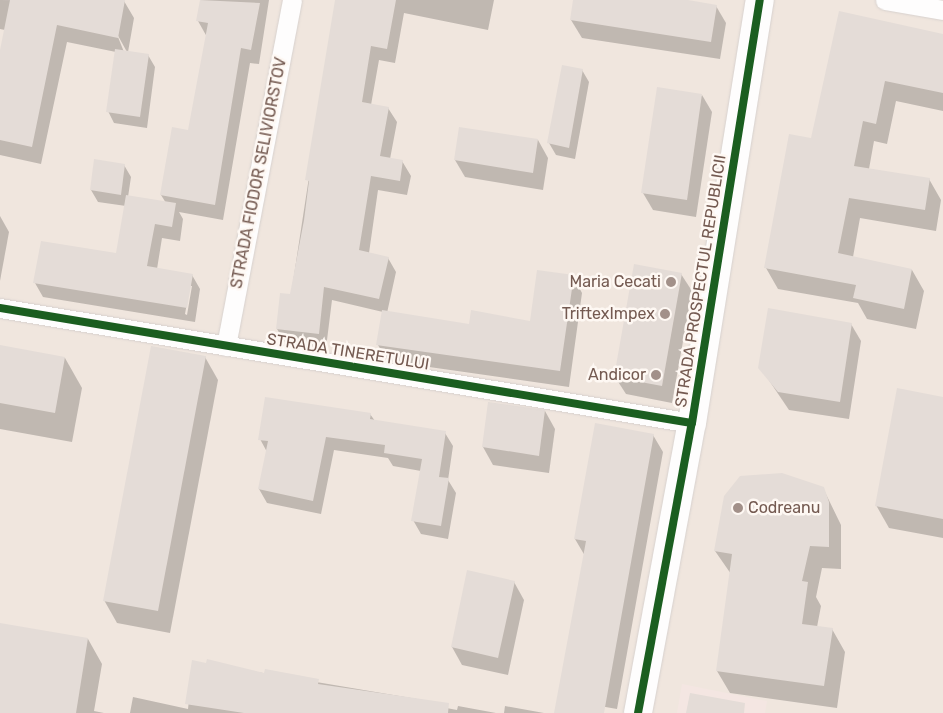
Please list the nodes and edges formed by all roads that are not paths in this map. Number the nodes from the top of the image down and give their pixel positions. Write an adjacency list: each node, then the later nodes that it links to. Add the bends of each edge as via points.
1 (292, 0): 6 (street, STRADA FIODOR SELIVIORSTOV)
2 (760, 0): 7 (main road, STRADA PROSPECTUL REPUBLICII)
3 (885, 0): 4 (street)
4 (943, 10)
5 (0, 308): 6 (street, STRADA TINERETULUI)
6 (226, 346): 7 (street, STRADA TINERETULUI)
7 (692, 423): 8 (main road, STRADA PROSPECTUL REPUBLICII)
8 (638, 713)

